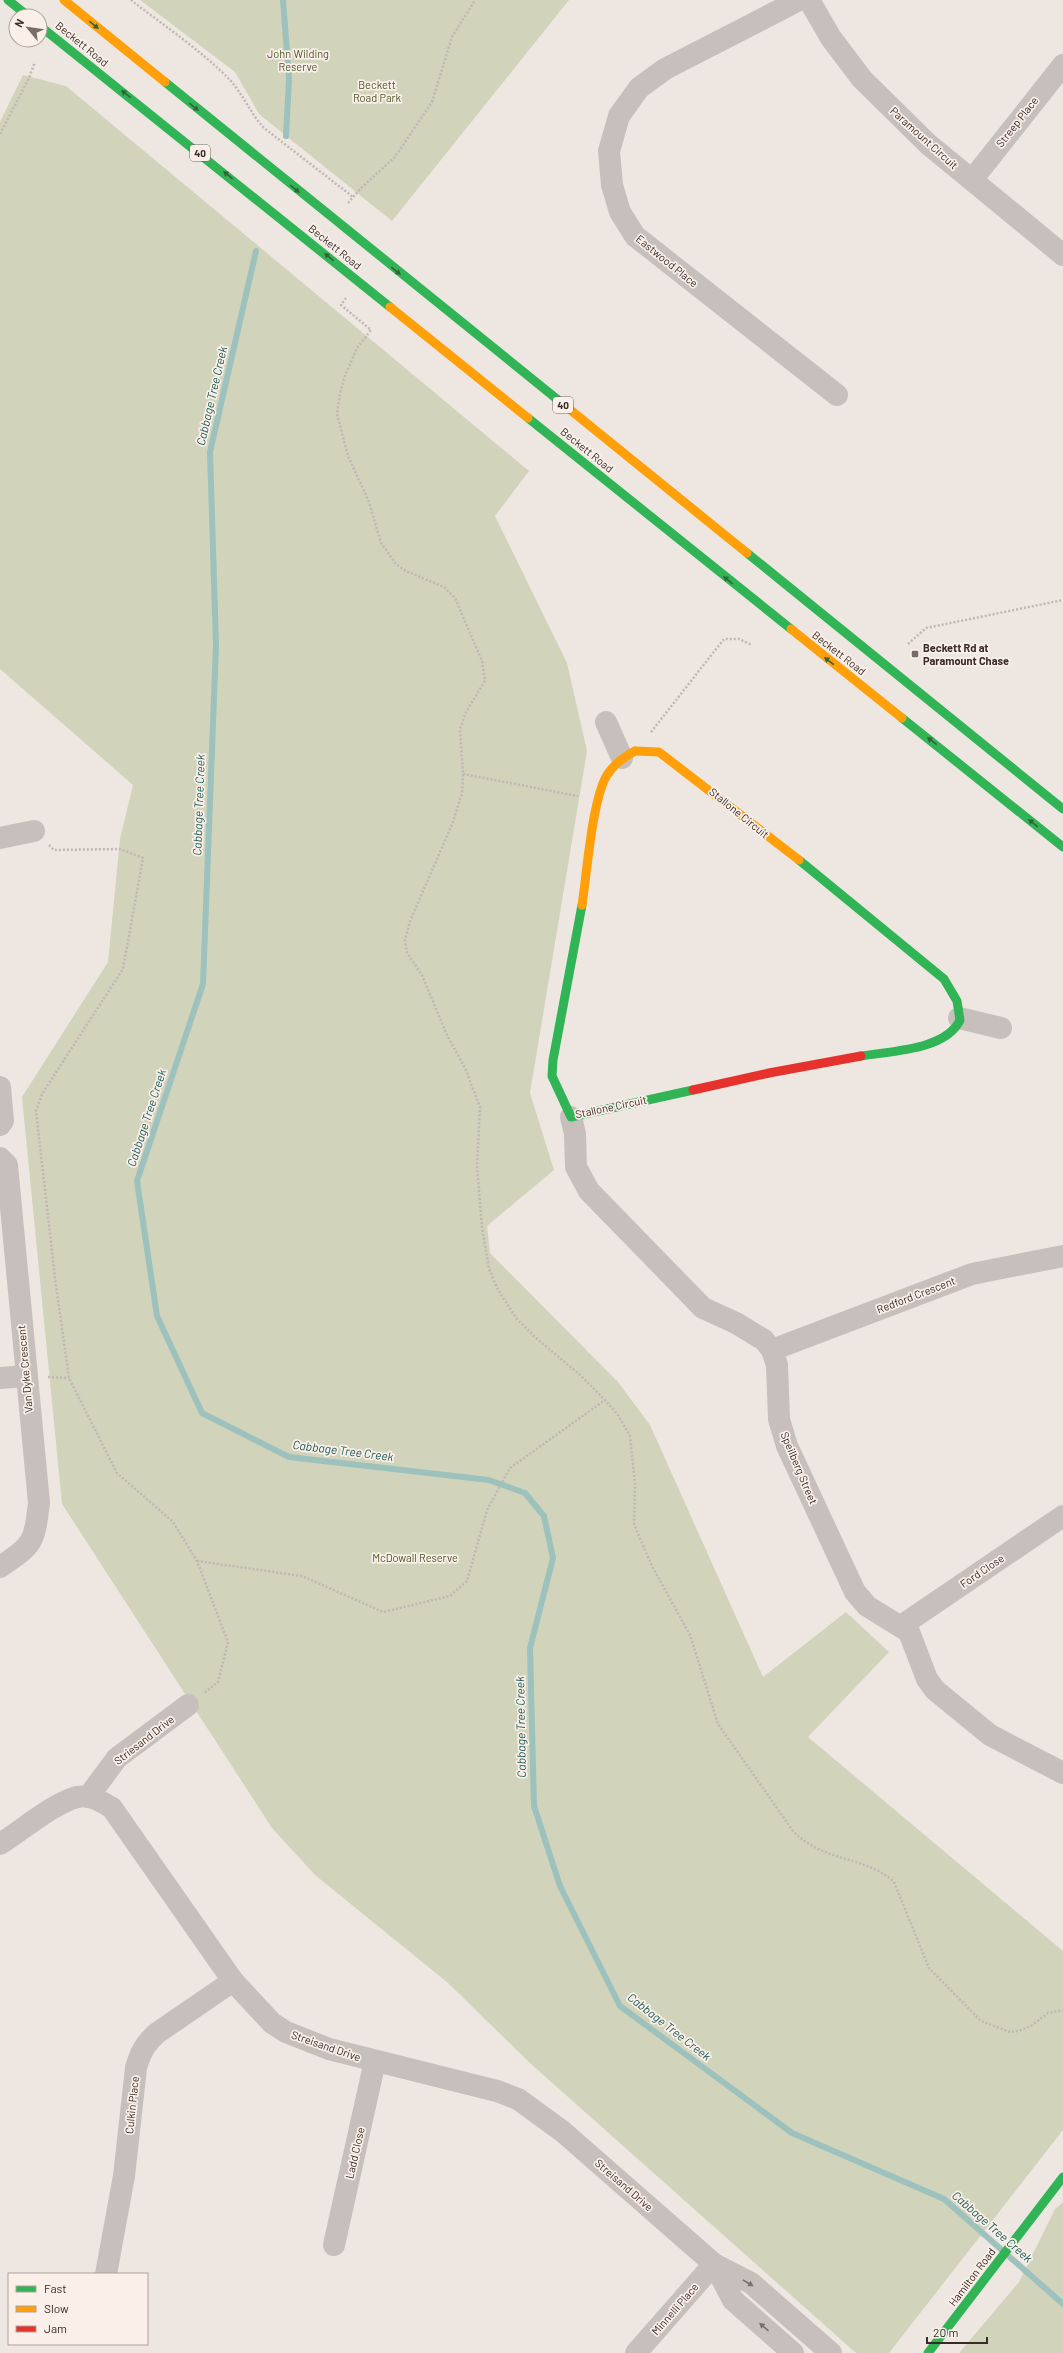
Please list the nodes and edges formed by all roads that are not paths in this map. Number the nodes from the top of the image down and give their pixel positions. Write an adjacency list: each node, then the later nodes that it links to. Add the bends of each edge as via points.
1 (8, 0): 5 (main road)
2 (64, 0): 13 (main road, Beckett Road / 40, one-way to 13)
3 (798, 0): 10 (street, Eastwood Place, via 665,69 639,88 619,116 609,152 612,185 620,212 635,236)
4 (809, 0): 8 (street, Paramount Circuit, via 831,38 862,80 928,144)
5 (18, 8)
6 (48, 32): 16 (main road, Beckett Road / 40, one-way to 6)
7 (1063, 65): 8 (street, Streep Place)
8 (972, 180): 9 (street, Paramount Circuit)
9 (1063, 255)
10 (836, 395)
11 (606, 722): 12 (street)
12 (622, 758): 17 (main road, Stallone Circuit, via 635,751 659,752 677,764 843,895 944,979 957,995); 20 (main road, Stallone Circuit, via 610,769 598,800 575,950 553,1060 552,1076)
13 (1063, 809)
14 (34, 831): 15 (street)
15 (0, 838)
16 (1063, 847)
17 (960, 1018): 18 (street); 20 (main road, Stallone Circuit, via 951,1034 925,1045 762,1075)
18 (1001, 1028)
19 (0, 1087): 21 (street, via 3,1121)
20 (571, 1117): 24 (street, via 575,1134 576,1167 589,1191 702,1308 736,1323 764,1340)
21 (0, 1125)
22 (0, 1158): 25 (street, Van Dyke Crescent, via 7,1165)
23 (1063, 1256): 24 (street, Redford Crescent, via 972,1274)
24 (772, 1350): 29 (street, Speilberg Street, via 777,1365 779,1420 787,1446 846,1575 855,1592 867,1606)
25 (25, 1376): 26 (street); 28 (street, Van Dyke Crescent, via 39,1503 35,1533 30,1544)
26 (0, 1378)
27 (1063, 1516): 29 (street, Ford Close)
28 (0, 1567)
29 (901, 1626): 31 (street, Speilberg Street, via 909,1632 927,1679 935,1690 990,1735)
30 (188, 1706): 32 (street, Striesand Drive, via 117,1758)
31 (1063, 1774)
32 (88, 1797): 33 (street, via 78,1797 61,1804); 34 (street, Streisand Drive, via 112,1808)
33 (0, 1844)
34 (233, 1981): 35 (street, Streisand Drive, via 272,2023 286,2032 328,2049); 39 (street, Culkin Place, via 157,2033 140,2053 136,2068 124,2176)
35 (375, 2062): 37 (street, Ladd Close); 38 (street, Streisand Drive, via 497,2091 518,2099 562,2131)
36 (1063, 2176): 43 (main road, Hamilton Road)
37 (334, 2245)
38 (714, 2264): 40 (street, Minnelli Place); 41 (street, Streisand Drive, one-way to 38, via 733,2300); 42 (street, Streisand Drive, one-way to 42, via 751,2283)
39 (106, 2273)
40 (636, 2353)
41 (793, 2353)
42 (831, 2353)
43 (928, 2353)

